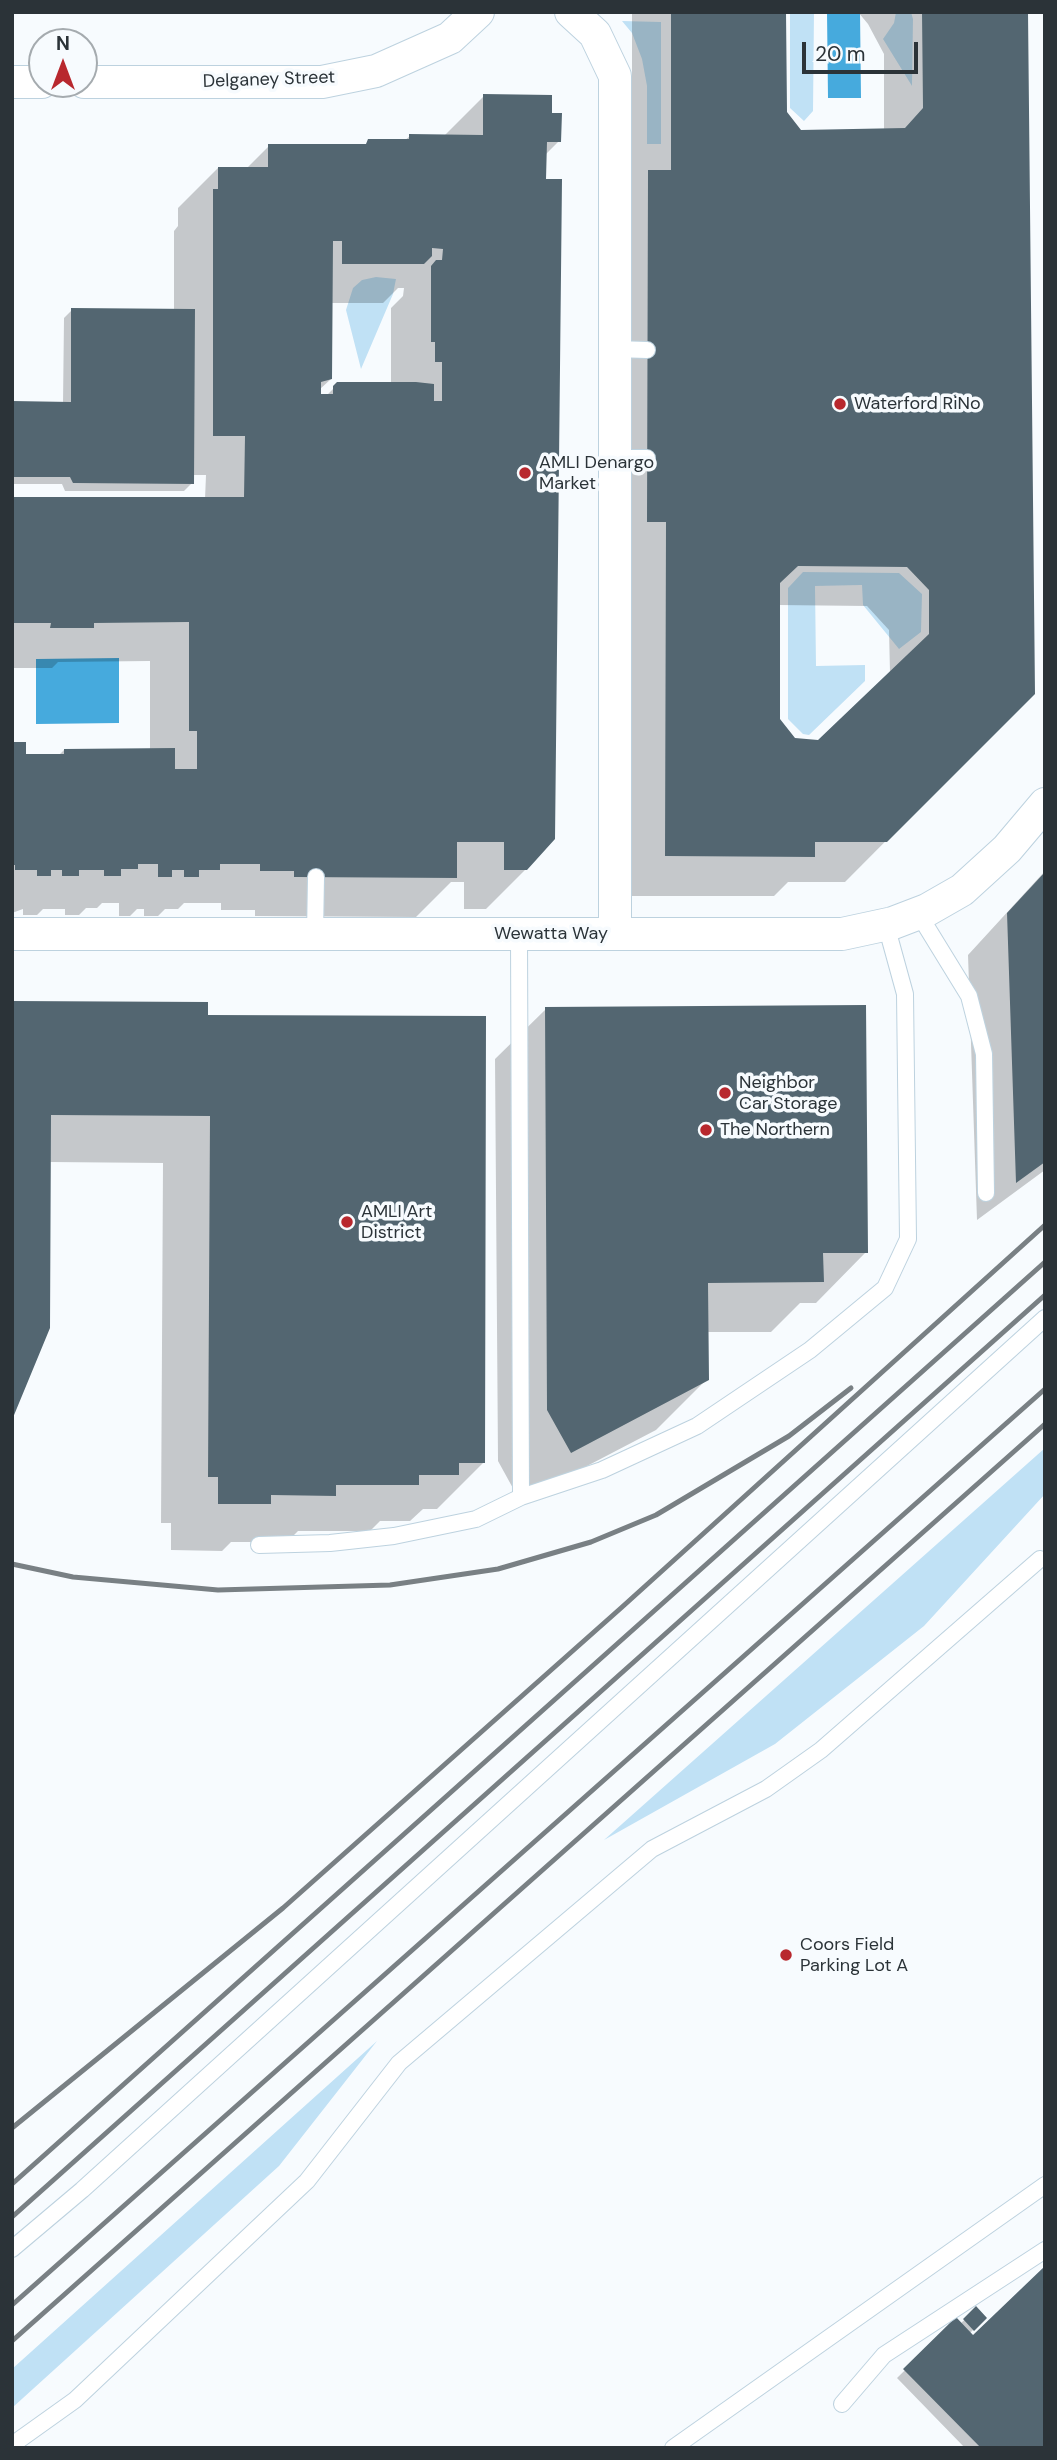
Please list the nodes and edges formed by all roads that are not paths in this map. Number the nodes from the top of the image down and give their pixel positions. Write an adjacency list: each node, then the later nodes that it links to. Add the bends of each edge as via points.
1 (478, 12): 3 (street, Delganey Street, via 438,44 376,71 322,82)
2 (571, 12): 4 (street, via 595,34 615,76)
3 (98, 82)
4 (615, 349): 5 (lane); 6 (street)
5 (648, 350)
6 (615, 458): 7 (lane); 15 (street)
7 (648, 458)
8 (1045, 804): 10 (street, Wewatta Way, via 1007,849 962,890)
9 (316, 877): 13 (lane)
10 (918, 913): 11 (street, Wewatta Way); 16 (lane, via 969,996 984,1054)
11 (886, 925): 15 (street, Wewatta Way, via 842,934); 18 (lane, via 905,994 908,1239 885,1288 810,1350 697,1426 602,1470)
12 (12, 934): 13 (street, Wewatta Way)
13 (315, 934): 14 (street, Wewatta Way)
14 (519, 934): 15 (street, Wewatta Way); 18 (lane)
15 (615, 934)
16 (986, 1193)
17 (1045, 1318): 22 (lane)
18 (521, 1497): 19 (lane, via 476,1519 394,1536)
19 (260, 1545)
20 (1043, 1558): 25 (lane, via 821,1750 766,1788 652,1849 398,2063 307,2181 75,2400)
21 (1045, 2185): 26 (lane)
22 (12, 2249)
23 (1045, 2250): 24 (lane, via 884,2354)
24 (842, 2404)
25 (12, 2445)
26 (673, 2448)

